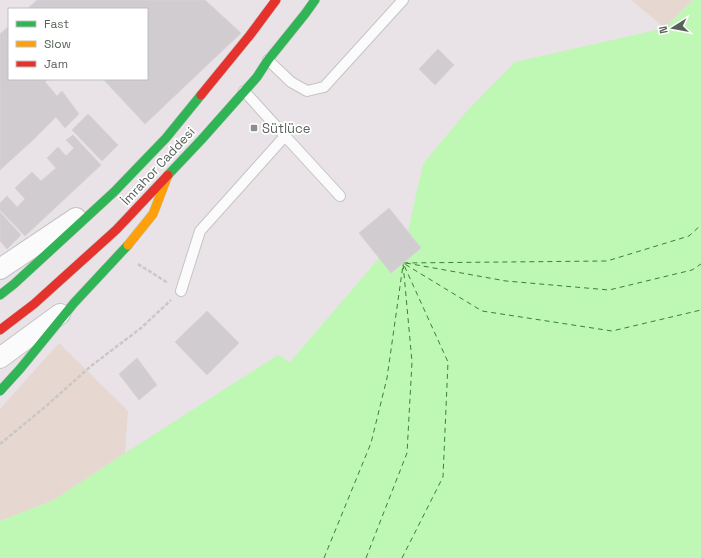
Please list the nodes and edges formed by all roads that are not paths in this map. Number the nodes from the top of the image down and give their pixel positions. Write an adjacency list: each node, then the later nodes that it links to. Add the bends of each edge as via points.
1 (276, 0): 8 (main road, İmrahor Caddesi, via 166,138)
2 (403, 0): 4 (lane, via 324,87 307,91 291,82)
3 (319, 2): 4 (main road, İmrahor Caddesi, via 305,14)
4 (268, 60): 5 (main road, İmrahor Caddesi)
5 (244, 91): 6 (lane); 7 (main road, İmrahor Caddesi)
6 (285, 136): 9 (lane); 11 (lane, via 200,231)
7 (169, 174): 13 (main road, via 153,214); 14 (main road, İmrahor Caddesi, via 116,230 34,304)
8 (114, 192): 10 (street); 12 (main road, İmrahor Caddesi)
9 (340, 196)
10 (0, 269)
11 (181, 291)
12 (0, 296)
13 (74, 303): 15 (street); 16 (main road)
14 (0, 330)
15 (0, 358)
16 (0, 392)

